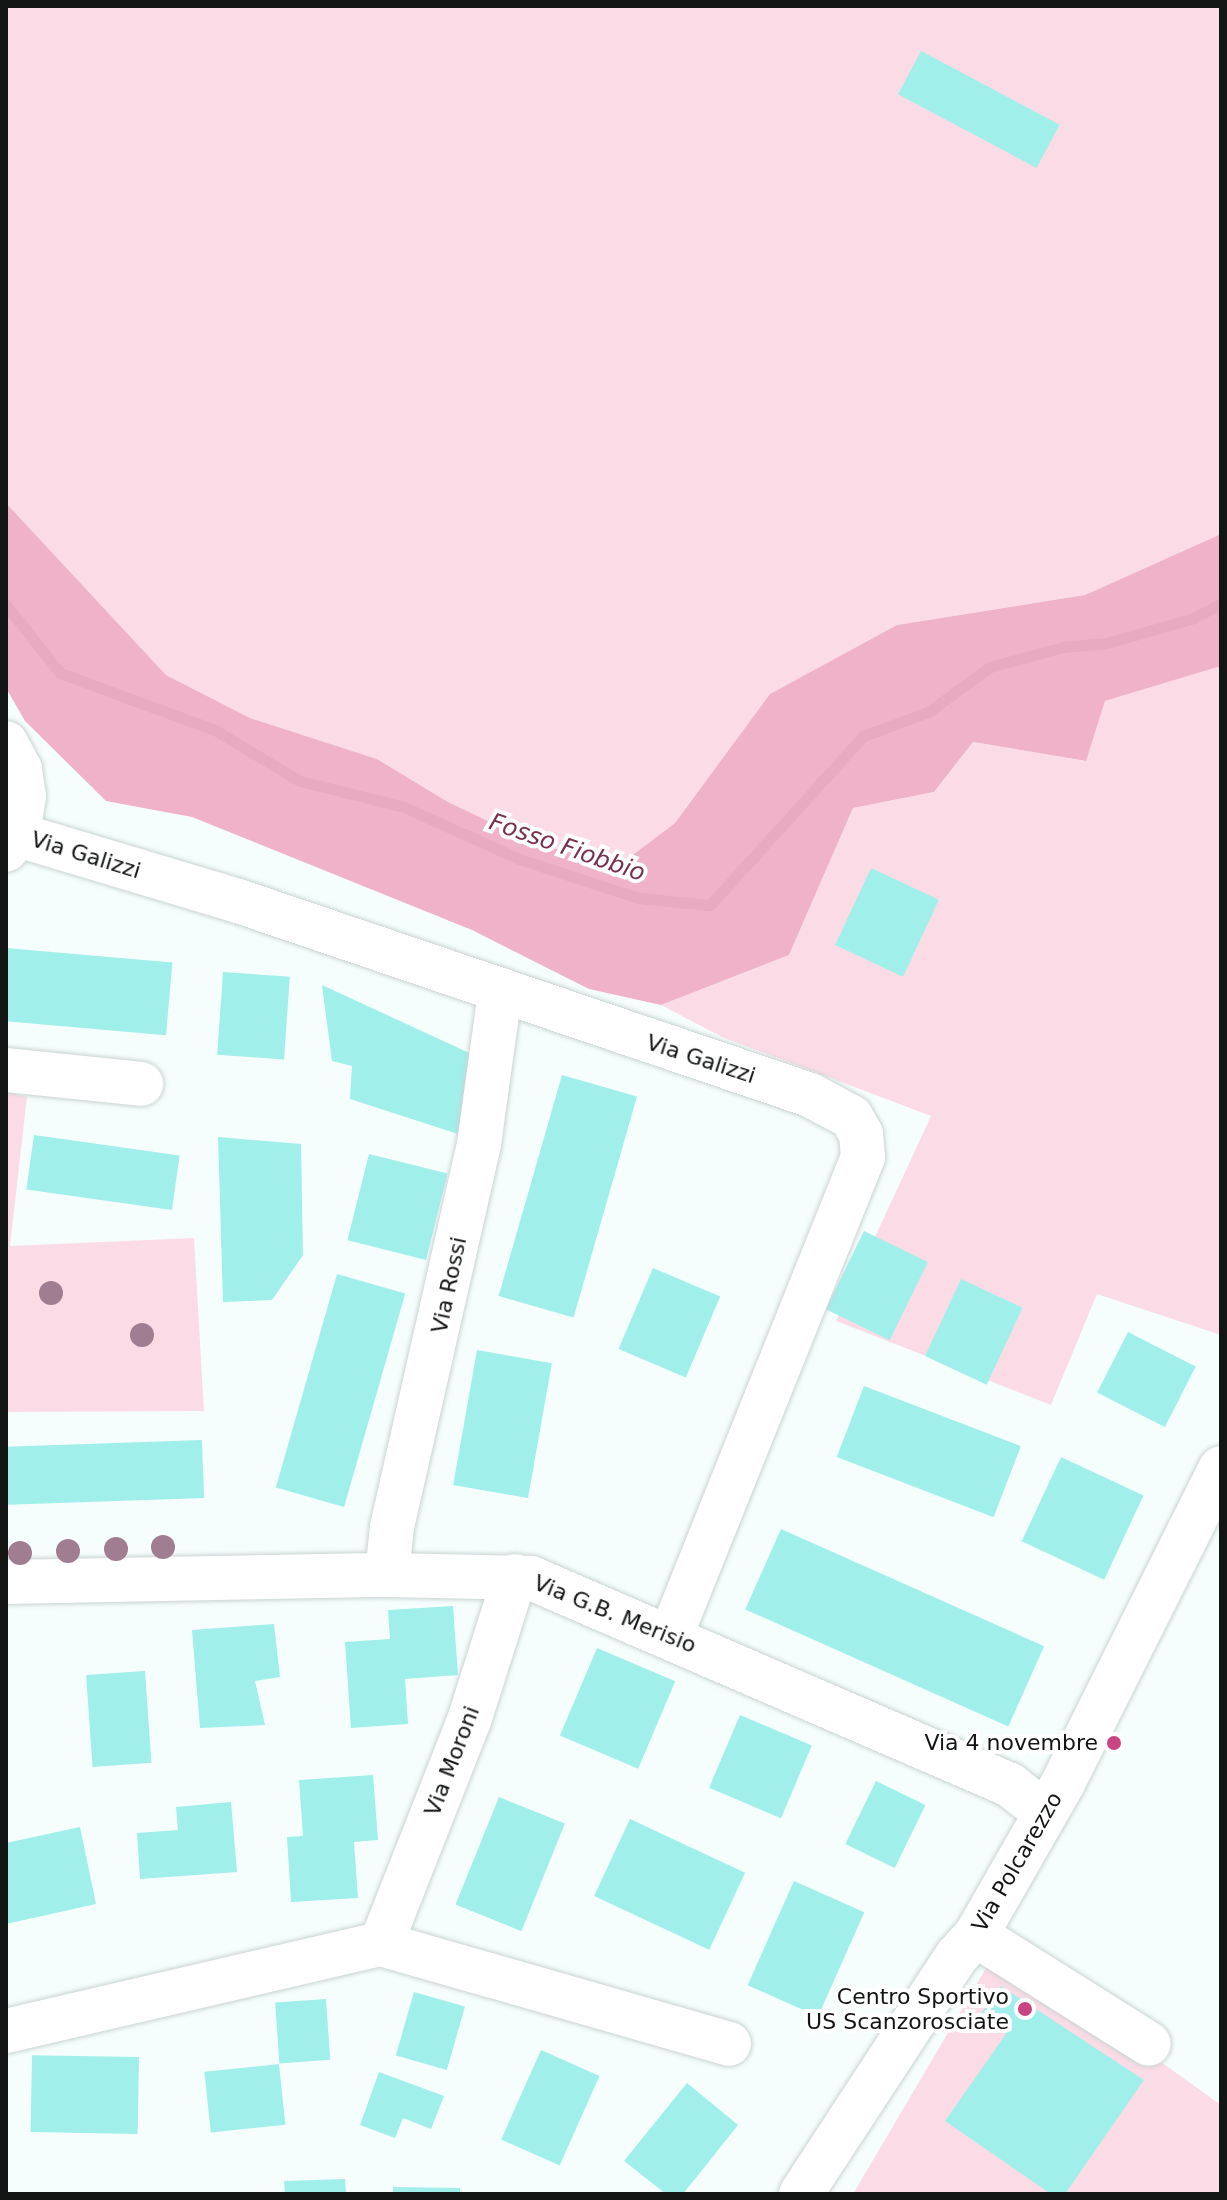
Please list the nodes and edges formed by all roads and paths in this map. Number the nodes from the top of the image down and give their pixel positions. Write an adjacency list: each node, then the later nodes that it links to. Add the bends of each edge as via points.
1 (6, 743): 2 (street, via 20,769 24,796)
2 (12, 842): 3 (street, Via Galizzi, via 238,901)
3 (500, 992): 7 (street, Via Rossi, via 479,1144 392,1527); 10 (street, Via Galizzi, via 810,1095 851,1117 861,1134 863,1157)
4 (6, 1070): 5 (street)
5 (141, 1084)
6 (1221, 1468): 11 (street, Via Polcarezzo, via 1063,1783)
7 (387, 1575): 8 (street, Via G.B. Merisio); 9 (street, Via G.B. Merisio)
8 (515, 1576): 10 (street, Via G.B. Merisio); 13 (street, Via Moroni, via 469,1721)
9 (6, 1582)
10 (671, 1635): 11 (street, Via G.B. Merisio, via 1010,1785)
11 (1043, 1811): 12 (street, Via Polcarezzo)
12 (976, 1935): 16 (street); 17 (street, Via Polcarezzo)
13 (381, 1944): 14 (street); 15 (street)
14 (6, 2031)
15 (729, 2044)
16 (1149, 2044)
17 (801, 2194)

